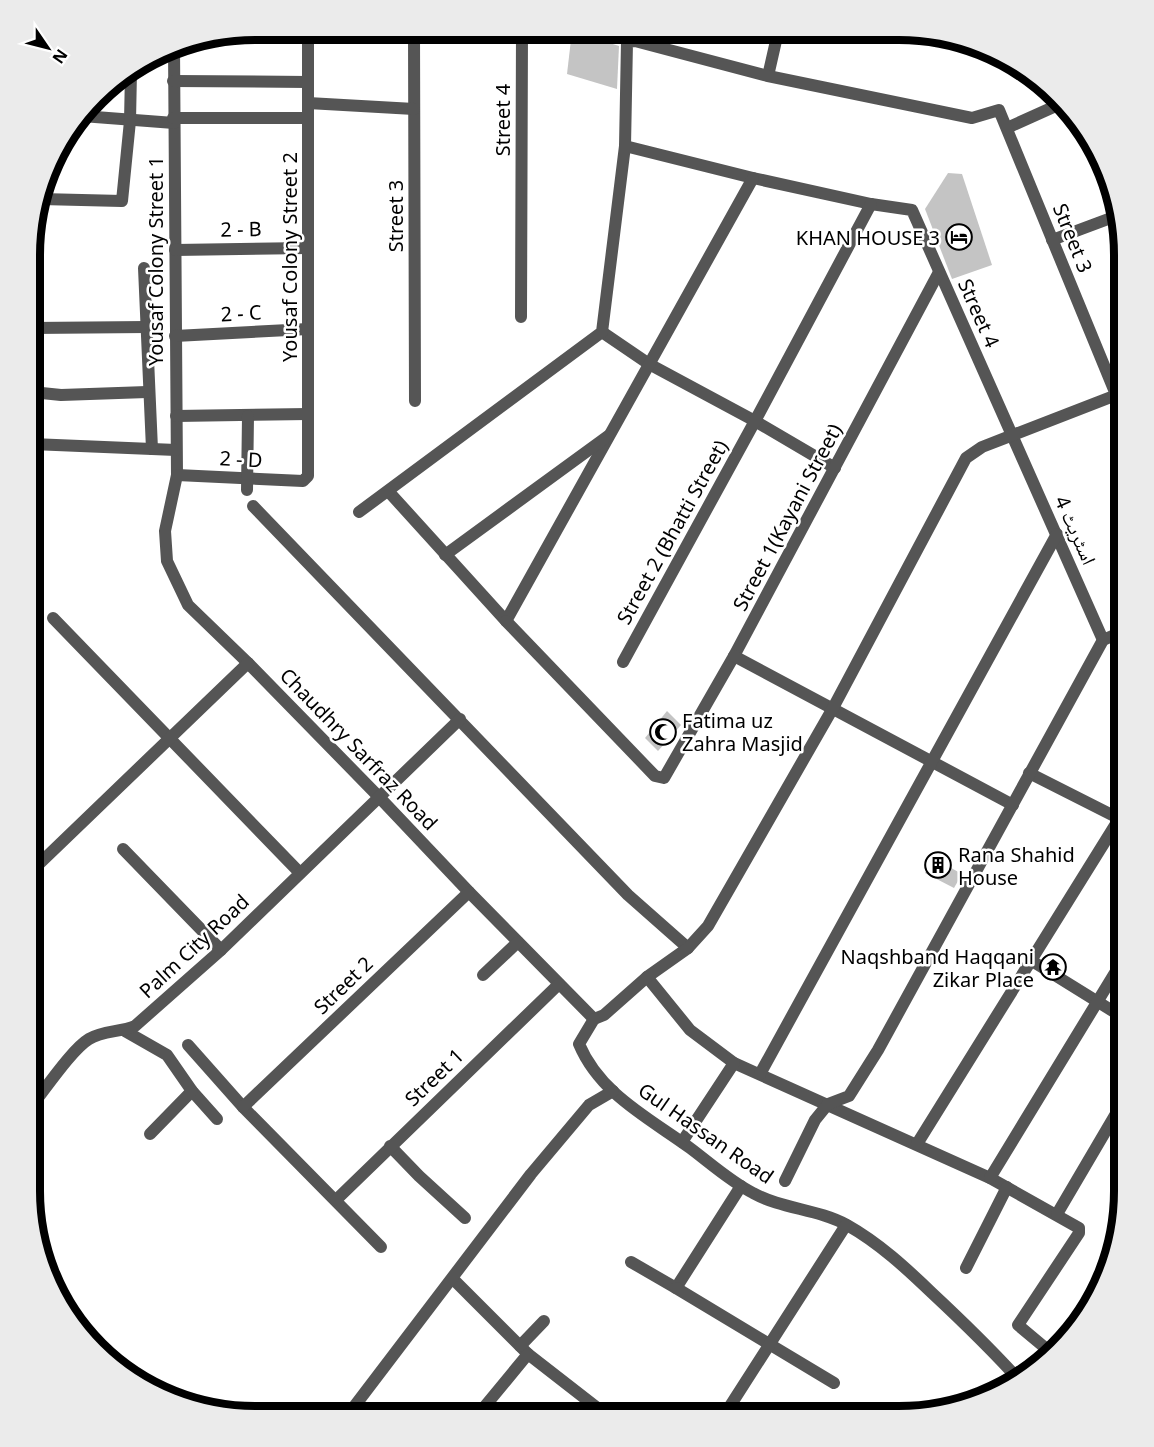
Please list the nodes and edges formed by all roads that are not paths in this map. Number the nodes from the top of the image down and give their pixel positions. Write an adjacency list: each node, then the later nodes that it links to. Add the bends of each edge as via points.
1 (776, 40): 6 (street)
2 (309, 41): 9 (street, Yousaf Colony Street 2)
3 (414, 41): 12 (street, Street 3)
4 (522, 41): 28 (street, Street 4)
5 (174, 57): 8 (street, Yousaf Colony Street 1)
6 (768, 76): 17 (street, Street 3, via 972,118 999,110); 18 (street, via 627,42)
7 (130, 81): 15 (street)
8 (173, 81): 9 (street); 16 (street, Yousaf Colony Street 1)
9 (308, 82): 10 (street, Yousaf Colony Street 2)
10 (308, 103): 12 (street); 14 (street, Yousaf Colony Street 2)
11 (1054, 107): 17 (street)
12 (414, 109): 39 (street, Street 3)
13 (91, 117): 15 (street)
14 (308, 118): 16 (street); 24 (street, Yousaf Colony Street 2)
15 (130, 121): 16 (street); 20 (street, via 122,201)
16 (174, 121): 25 (street, Yousaf Colony Street 1)
17 (1007, 128): 23 (street, Street 3)
18 (625, 146): 19 (street); 32 (street)
19 (753, 178): 21 (street); 34 (street)
20 (48, 199)
21 (871, 204): 27 (street, Street 4, via 912,210); 43 (street, Street 2 (Bhatti Street))
22 (1110, 218): 23 (street)
23 (1052, 240): 35 (street, Street 3)
24 (308, 248): 25 (street, 2 - B); 31 (street, Yousaf Colony Street 2)
25 (175, 250): 33 (street, Yousaf Colony Street 1)
26 (144, 268): 29 (street)
27 (939, 272): 45 (street, Street 4); 49 (street, Street 1(Kayani Street))
28 (521, 317)
29 (147, 327): 30 (street); 47 (street)
30 (40, 328)
31 (308, 329): 33 (street, 2 - C); 40 (street, Yousaf Colony Street 2)
32 (602, 332): 34 (street); 53 (street)
33 (176, 336): 41 (street, Yousaf Colony Street 1)
34 (649, 364): 43 (street); 44 (street)
35 (1114, 380)
36 (147, 392): 37 (street)
37 (40, 394)
38 (1114, 396): 45 (street)
39 (415, 401)
40 (308, 414): 42 (street); 51 (street, Yousaf Colony Street 2, via 308,476)
41 (176, 416): 42 (street); 48 (street, Yousaf Colony Street 1)
42 (248, 416): 52 (street)
43 (755, 421): 49 (street); 63 (street, Street 2 (Bhatti Street))
44 (611, 433): 57 (street); 59 (street)
45 (1013, 436): 56 (street, اسٹریٹ 4); 65 (street, via 982,447 966,459)
46 (40, 444): 47 (street)
47 (152, 449): 48 (street)
48 (176, 450): 50 (street, Yousaf Colony Street 1)
49 (835, 468): 62 (street, Street 1(Kayani Street))
50 (177, 475): 52 (street, 2 - D); 64 (street, Chaudhry Sarfraz Road, via 165,531 167,561 188,604)
51 (303, 481): 52 (street, 2 - D)
52 (247, 485)
53 (389, 492): 55 (street); 57 (street)
54 (253, 506): 66 (street)
55 (359, 512)
56 (1057, 534): 61 (street, اسٹریٹ 4); 68 (street)
57 (445, 555): 59 (street)
58 (53, 618): 67 (street)
59 (506, 621): 62 (street, Street 1(Kayani Street), via 655,776 664,778)
60 (1114, 636): 61 (street)
61 (1103, 640): 69 (street)
62 (734, 656): 65 (street)
63 (623, 662)
64 (248, 663): 67 (street); 70 (street, Chaudhry Sarfraz Road)
65 (833, 708): 68 (street); 79 (street, via 708,926)
66 (460, 719): 70 (street, Palm City Road); 79 (street, via 628,895)
67 (170, 739): 75 (street); 76 (street)
68 (933, 761): 71 (street); 92 (street)
69 (1029, 773): 71 (street); 72 (street)
70 (379, 796): 76 (street, Palm City Road); 77 (street, Chaudhry Sarfraz Road)
71 (1012, 805): 96 (street, via 878,1050 849,1096)
72 (1114, 812)
73 (1114, 826): 81 (street)
74 (123, 849): 80 (street)
75 (40, 863)
76 (300, 873): 80 (street, Palm City Road)
77 (469, 892): 78 (street, Chaudhry Sarfraz Road); 97 (street, Street 2)
78 (518, 942): 83 (street); 85 (street, Chaudhry Sarfraz Road)
79 (687, 948): 84 (street)
80 (221, 950): 89 (street, Palm City Road, via 135,1026)
81 (1032, 961): 86 (street); 102 (street)
82 (1114, 974): 86 (street)
83 (483, 975)
84 (643, 980): 88 (street, via 604,1015); 91 (street, via 690,1030)
85 (559, 984): 88 (street, Chaudhry Sarfraz Road); 103 (street, Street 1)
86 (1097, 1001): 87 (street); 104 (street)
87 (1114, 1012)
88 (594, 1019): 94 (street, Gul Hassan Road, via 579,1044 586,1061)
89 (125, 1030): 93 (street, via 167,1055); 95 (street, Palm City Road, via 90,1038)
90 (188, 1045): 97 (street)
91 (734, 1063): 92 (street); 101 (street)
92 (760, 1074): 96 (street)
93 (192, 1091): 99 (street); 100 (street)
94 (613, 1091): 101 (street, Gul Hassan Road, via 636,1112); 115 (street, via 589,1105 531,1174)
95 (40, 1096)
96 (828, 1104): 102 (street); 105 (street, via 815,1120)
97 (243, 1107): 108 (street)
98 (1114, 1117): 109 (street)
99 (217, 1119)
100 (150, 1134)
101 (682, 1142): 106 (street, Gul Hassan Road)
102 (917, 1144): 104 (street)
103 (390, 1146): 108 (street, Street 1); 110 (street)
104 (990, 1178): 107 (street)
105 (785, 1181)
106 (741, 1186): 111 (street, Gul Hassan Road, via 773,1202); 116 (street)
107 (1007, 1186): 109 (street); 114 (street)
108 (336, 1200): 112 (street)
109 (1057, 1214): 119 (street, via 1079,1228 1079,1233 1018,1325)
110 (465, 1218)
111 (846, 1225): 118 (street); 121 (street, Gul Hassan Road, via 901,1263)
112 (381, 1247)
113 (631, 1262): 116 (street)
114 (966, 1268)
115 (453, 1279): 120 (street); 123 (street)
116 (676, 1288): 118 (street)
117 (544, 1321): 120 (street)
118 (771, 1344): 122 (street); 126 (street)
119 (1046, 1348)
120 (524, 1350): 124 (street); 125 (street)
121 (1013, 1373)
122 (834, 1383)
123 (359, 1406)
124 (483, 1406)
125 (596, 1406)
126 (730, 1406)

